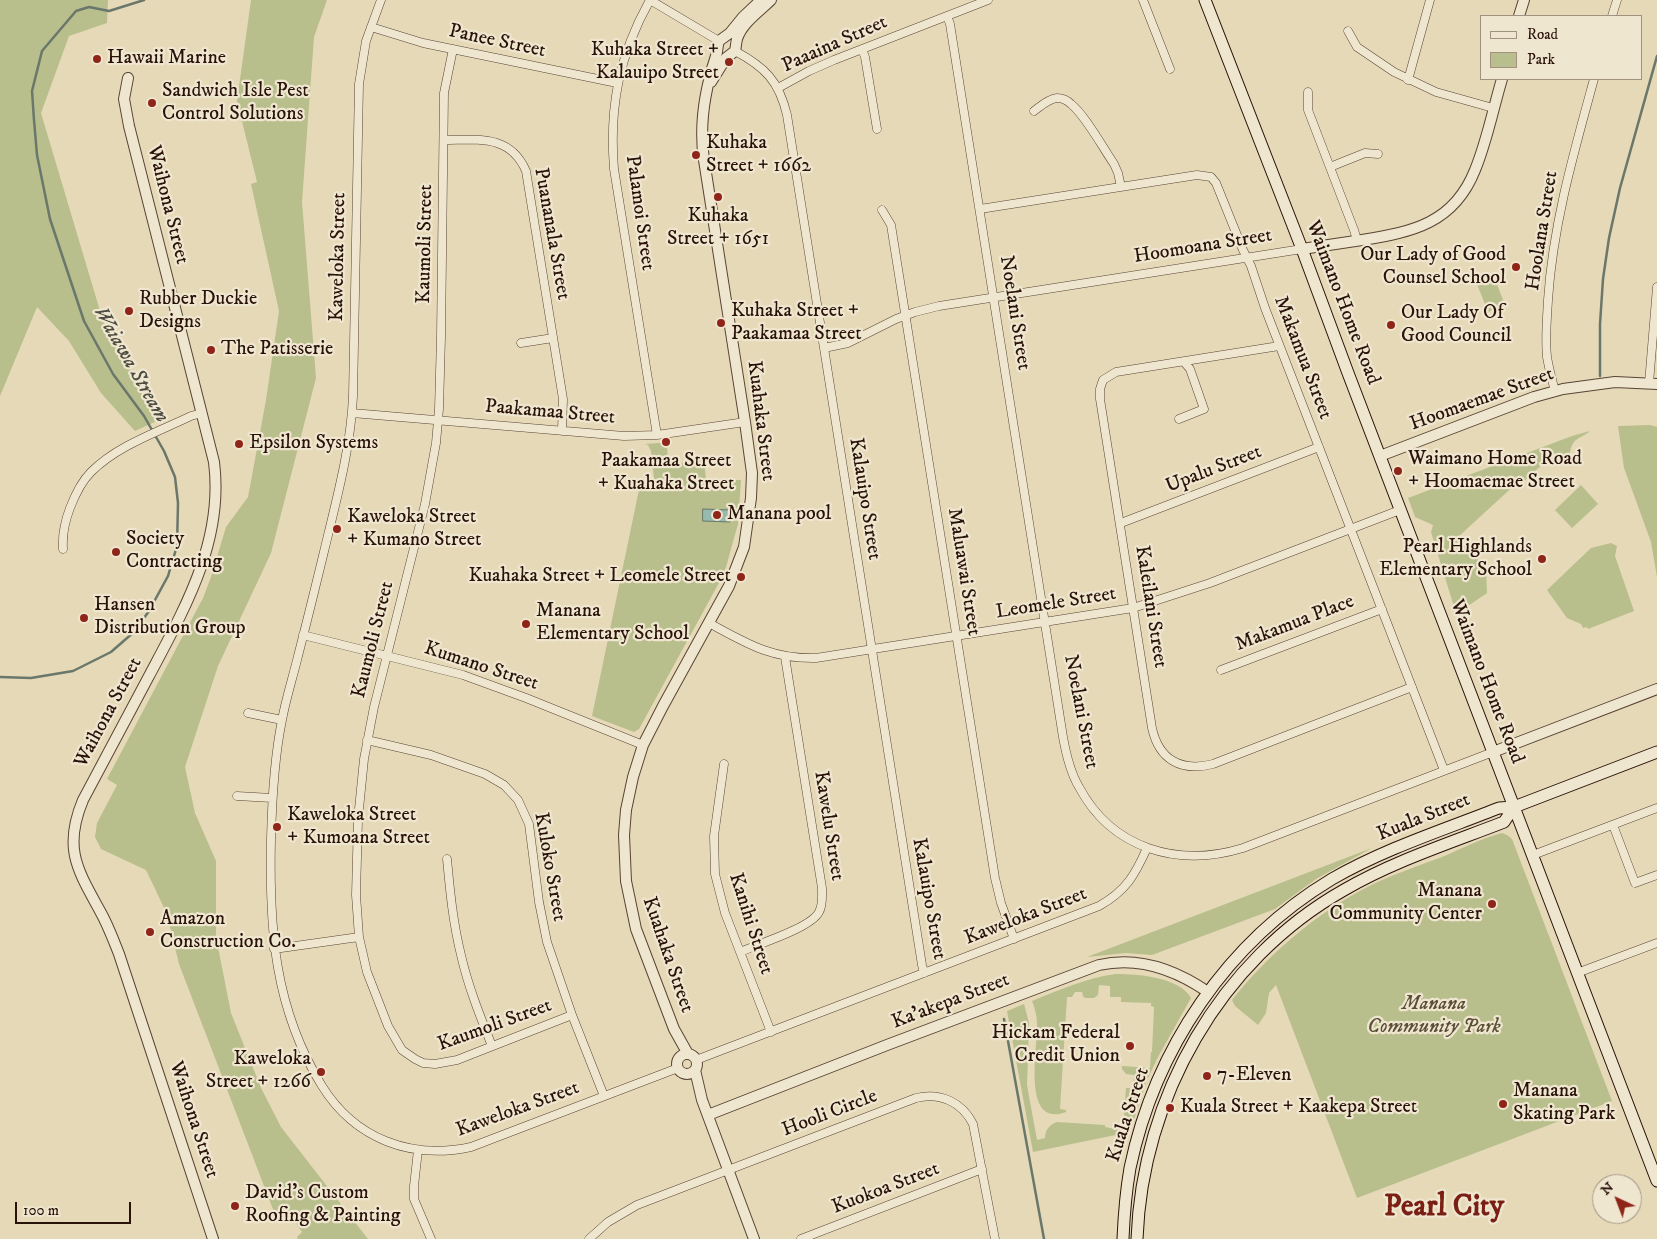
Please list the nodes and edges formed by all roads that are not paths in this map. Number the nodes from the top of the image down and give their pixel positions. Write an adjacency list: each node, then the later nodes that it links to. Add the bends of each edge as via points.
1 (382, 0): 14 (street, Kaweloka Street)
2 (650, 0): 16 (street); 25 (street, Palamoi Street, via 629,44)
3 (761, 0): 16 (street, Kuahaka Street)
4 (771, 0): 19 (street, Kuahaka Street, via 740,32)
5 (988, 0): 13 (street, Paaaina Street)
6 (1143, 0): 20 (street)
7 (1204, 0): 39 (main road, Waimano Home Road)
8 (1430, 0): 22 (street)
9 (1524, 0): 11 (street)
10 (1616, 0): 12 (street)
11 (1519, 15)
12 (1612, 15)
13 (947, 16): 18 (street, Paaaina Street); 36 (street, Noelani Street)
14 (371, 27): 17 (street, Panee Street); 52 (street, Kaweloka Street, via 361,63 358,95)
15 (1348, 31): 22 (street, via 1357,47)
16 (720, 42): 19 (street, via 722,54); 19 (street, via 732,38); 26 (street, Kuahaka Street)
17 (453, 49): 25 (street, Panee Street); 32 (street, Kaumoli Street, via 444,93)
18 (862, 49): 27 (street, Paaaina Street); 31 (street)
19 (733, 50): 26 (street, Kuahaka Street); 27 (street, Kalauipo Street, via 763,68)
20 (1170, 69)
21 (128, 78): 53 (street, Waihona Street, via 124,100 129,126)
22 (1408, 80): 29 (street, via 1436,92)
23 (1502, 80): 29 (street, Hoomoana Street)
24 (1594, 80): 51 (street, Hoolana Street, via 1570,166 1552,253 1546,336 1547,358)
25 (617, 83): 58 (street, Palamoi Street, via 612,145 614,169)
26 (709, 85): 56 (street, Kuahaka Street, via 703,115 702,147)
27 (778, 88): 48 (street, Kalauipo Street, via 787,115)
28 (1308, 92): 34 (street, via 1308,110)
29 (1494, 108): 38 (street, Hoomoana Street, via 1476,170 1455,202 1434,220 1409,231)
30 (1034, 111): 35 (street, via 1055,98 1071,104 1114,164)
31 (876, 130)
32 (444, 140): 45 (street, Puananala Street, via 494,141 520,158 528,179); 55 (street, Kaumoli Street)
33 (1378, 154): 34 (street, via 1365,153)
34 (1330, 167): 38 (street)
35 (1121, 187): 36 (street, Makamua Street); 40 (street, Makamua Street, via 1197,175 1211,177 1220,190)
36 (980, 209): 42 (street, Noelani Street)
37 (882, 210): 44 (street, Maluawai Street, via 892,225)
38 (1357, 240): 39 (street, Hoomoana Street)
39 (1302, 249): 40 (street, Hoomoana Street); 60 (main road, Waimano Home Road)
40 (1247, 258): 42 (street, Hoomoana Street); 47 (street, Makamua Street)
41 (1657, 287): 43 (street)
42 (994, 298): 44 (street, Hoomoana Street, via 939,306); 67 (street, Noelani Street)
43 (1656, 299): 50 (street)
44 (906, 315): 48 (street, Hoomoana Street, via 848,343); 70 (street, Maluawai Street)
45 (553, 338): 46 (street); 57 (street, Puananala Street, via 563,399)
46 (521, 343)
47 (1279, 346): 49 (street, Kaleilani Street); 59 (street, Makamua Street)
48 (824, 348): 71 (street, Kalauipo Street)
49 (1184, 362): 54 (street, via 1190,369 1204,409); 62 (street, Kaleilani Street, via 1116,372 1102,380 1100,399)
50 (1653, 383): 51 (street, Hoomaemae Street, via 1601,383)
51 (1555, 391): 60 (street, Hoomaemae Street)
52 (352, 413): 55 (street, Paakamaa Street); 69 (street, Kaweloka Street, via 344,472)
53 (202, 414): 64 (street, via 191,416 115,453 92,471 78,490 66,518); 115 (street, Waihona Street, via 214,462 216,489 215,509 202,562 189,600 83,800 73,839 81,877 111,934 132,990)
54 (1179, 419)
55 (438, 420): 57 (street, Paakamaa Street); 72 (street, Kaumoli Street, via 425,504)
56 (745, 422): 58 (street, Paakamaa Street); 68 (street, Kuahaka Street, via 752,473 748,526 737,567)
57 (562, 430): 58 (street, Paakamaa Street, via 624,436)
58 (657, 435)
59 (1319, 447): 62 (street, Upalu Street); 63 (street, Makamua Street)
60 (1380, 456): 61 (main road, Waimano Home Road)
61 (1400, 510): 63 (street, Leomele Street); 81 (main road, Waimano Home Road)
62 (1120, 523): 65 (street, Kaleilani Street)
63 (1351, 529): 65 (street, Leomele Street, via 1210,583); 66 (street, Makamua Street)
64 (63, 548)
65 (1134, 608): 67 (street, Leomele Street); 75 (street, Kaleilani Street, via 1156,742 1169,758 1184,766 1213,764)
66 (1382, 609): 74 (street, Makamua Place); 75 (street, Makamua Street)
67 (1045, 622): 70 (street, Leomele Street); 90 (street, Noelani Street, via 1065,744 1074,778 1098,815)
68 (709, 623): 73 (street, Leomele Street, via 757,648); 80 (street, Kuahaka Street)
69 (303, 635): 72 (street, Kumano Street); 78 (street, Kaweloka Street)
70 (957, 637): 71 (street, Leomele Street); 95 (street, Maluawai Street, via 995,878)
71 (872, 650): 73 (street, Leomele Street, via 816,658); 99 (street, Kalauipo Street)
72 (387, 656): 79 (street, Kaumoli Street); 80 (street, Kumano Street, via 463,675)
73 (785, 657): 98 (street, Kawelu Street, via 822,903 819,913 808,922)
74 (1221, 670)
75 (1412, 687): 84 (street, Makamua Street)
76 (1657, 689): 81 (street, Noelani Street)
77 (248, 713): 78 (street)
78 (282, 720): 86 (street, Kaweloka Street)
79 (367, 740): 94 (street, Kaumoli Street, via 358,819 356,895); 103 (street, Kuloko Street, via 431,755 485,774 504,785 518,800 529,824 538,902 547,942)
80 (643, 745): 106 (street, Kuahaka Street, via 626,810 626,881 636,929)
81 (1493, 752): 84 (street, Noelani Street); 87 (main road, Waimano Home Road)
82 (1657, 752): 87 (main road)
83 (724, 764): 98 (street, Kanihi Street, via 715,817 713,859 721,901)
84 (1444, 770): 90 (street, Noelani Street, via 1228,853 1182,856)
85 (236, 796): 86 (street)
86 (272, 798): 97 (street, Kaweloka Street, via 270,881)
87 (1514, 807): 91 (main road, Waimano Home Road); 101 (main road, Kuala Street, via 1499,808 1396,848 1332,880 1295,905 1256,938); 102 (main road, Kuala Street, via 1504,822 1381,870 1325,902 1270,944)
88 (1657, 808): 89 (street)
89 (1613, 825): 91 (street); 93 (street, via 1635,883)
90 (1146, 848): 95 (street, Kaweloka Street, via 1131,879 1118,894 1087,911)
91 (1533, 855): 100 (main road, Waimano Home Road)
92 (446, 859): 105 (street, via 461,956)
93 (1657, 875)
94 (359, 937): 97 (street); 105 (street, Kaumoli Street, via 380,1008 402,1050 415,1060 435,1064 457,1060)
95 (1014, 939): 99 (street, Kaweloka Street)
96 (1657, 944): 100 (street)
97 (274, 950): 111 (street, Kaweloka Street, via 293,1024 325,1091 342,1112 366,1130 386,1141)
98 (740, 952): 104 (street, Kanihi Street)
99 (924, 973): 104 (street, Kaweloka Street)
100 (1577, 973): 114 (main road, Waimano Home Road)
101 (1208, 992): 102 (main road); 108 (street, Ka'akepa Street, via 1182,976 1148,965 1121,962 1098,966); 109 (main road, Kuala Street, via 1168,1058)
102 (1220, 1001): 110 (main road, Kuala Street, via 1185,1056)
103 (572, 1015): 105 (street, Kaumoli Street); 107 (street, Kuloko Street)
104 (771, 1032): 106 (street, Kaweloka Street)
105 (492, 1046)
106 (687, 1064): 107 (street, Kaweloka Street); 108 (street, Kuahaka Street)
107 (604, 1096): 111 (street, Kaweloka Street, via 471,1146 440,1151)
108 (708, 1115): 113 (street, Kuahaka Street)
109 (1140, 1129): 110 (main road); 121 (main road, Kuala Street, via 1126,1192)
110 (1154, 1133): 122 (main road, Kuala Street, via 1141,1188)
111 (418, 1150): 116 (street, via 414,1199)
112 (982, 1169): 113 (street, Hooli Circle, via 968,1114 950,1100 929,1096 916,1098); 119 (street, Kuokoa Street); 120 (street, Hooli Circle)
113 (728, 1170): 117 (street, Hooli Circle, via 626,1210); 118 (street, Kuahaka Street)
114 (1657, 1181)
115 (213, 1239)
116 (431, 1239)
117 (589, 1239)
118 (754, 1239)
119 (801, 1239)
120 (995, 1239)
121 (1123, 1239)
122 (1137, 1239)

